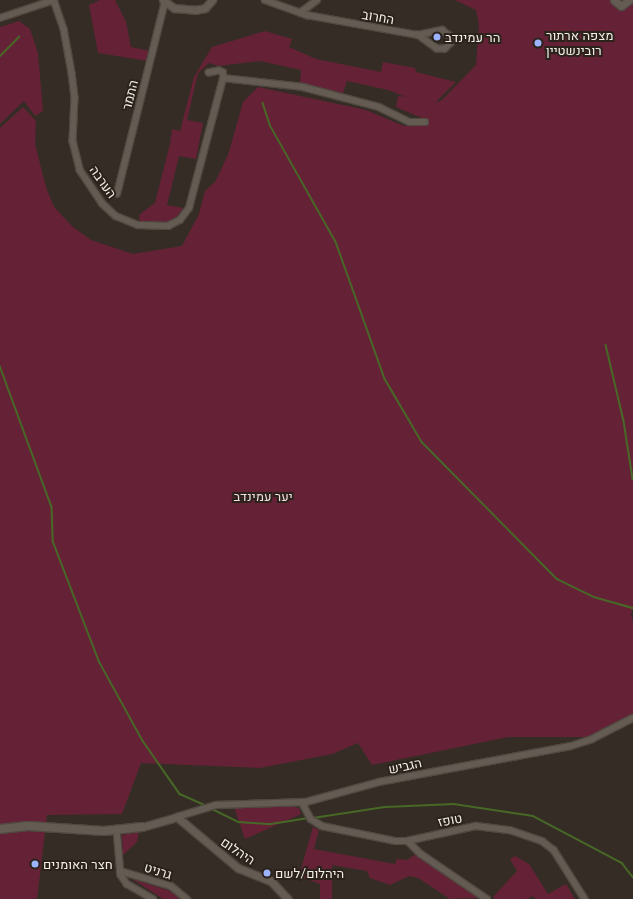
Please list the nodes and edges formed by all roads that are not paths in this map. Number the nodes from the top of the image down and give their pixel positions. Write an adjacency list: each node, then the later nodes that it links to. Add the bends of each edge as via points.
1 (212, 0): 6 (street, via 205,8 195,10 175,8)
2 (265, 0): 7 (street, החרוב)
3 (317, 0): 7 (street)
4 (614, 0): 5 (street, via 621,6)
5 (629, 0)
6 (164, 1): 13 (street, התמר)
7 (300, 13): 9 (street, החרוב)
8 (0, 18): 11 (street, הערבה, via 54,0 64,29 72,73 75,98 72,134 77,162 87,184 102,203 116,216 134,224 168,226 180,220 186,212 192,200)
9 (418, 35): 9 (street, החרוב, via 437,49 445,49 451,43 450,36 442,30)
10 (209, 73): 11 (street, via 219,71 223,73)
11 (223, 78): 12 (street, via 303,88 379,107 410,122)
12 (425, 122)
13 (118, 194)
14 (633, 718): 15 (street, הגביש, via 597,737 571,746 385,781)
15 (302, 802): 16 (street, הגביש, via 216,805); 20 (street, טופז, via 309,816 322,826 395,841)
16 (177, 817): 17 (street); 24 (street, היהלום, via 238,868 271,881)
17 (142, 827): 19 (main road)
18 (0, 830): 19 (main road, via 28,826)
19 (117, 830): 21 (street)
20 (408, 841): 25 (street, via 421,854); 26 (street, טופז, via 470,827 493,826 510,830 542,841 554,850)
21 (120, 871): 22 (street, via 127,884); 23 (street, גרניט, via 171,886)
22 (153, 899)
23 (187, 899)
24 (288, 899)
25 (487, 899)
26 (585, 899)

